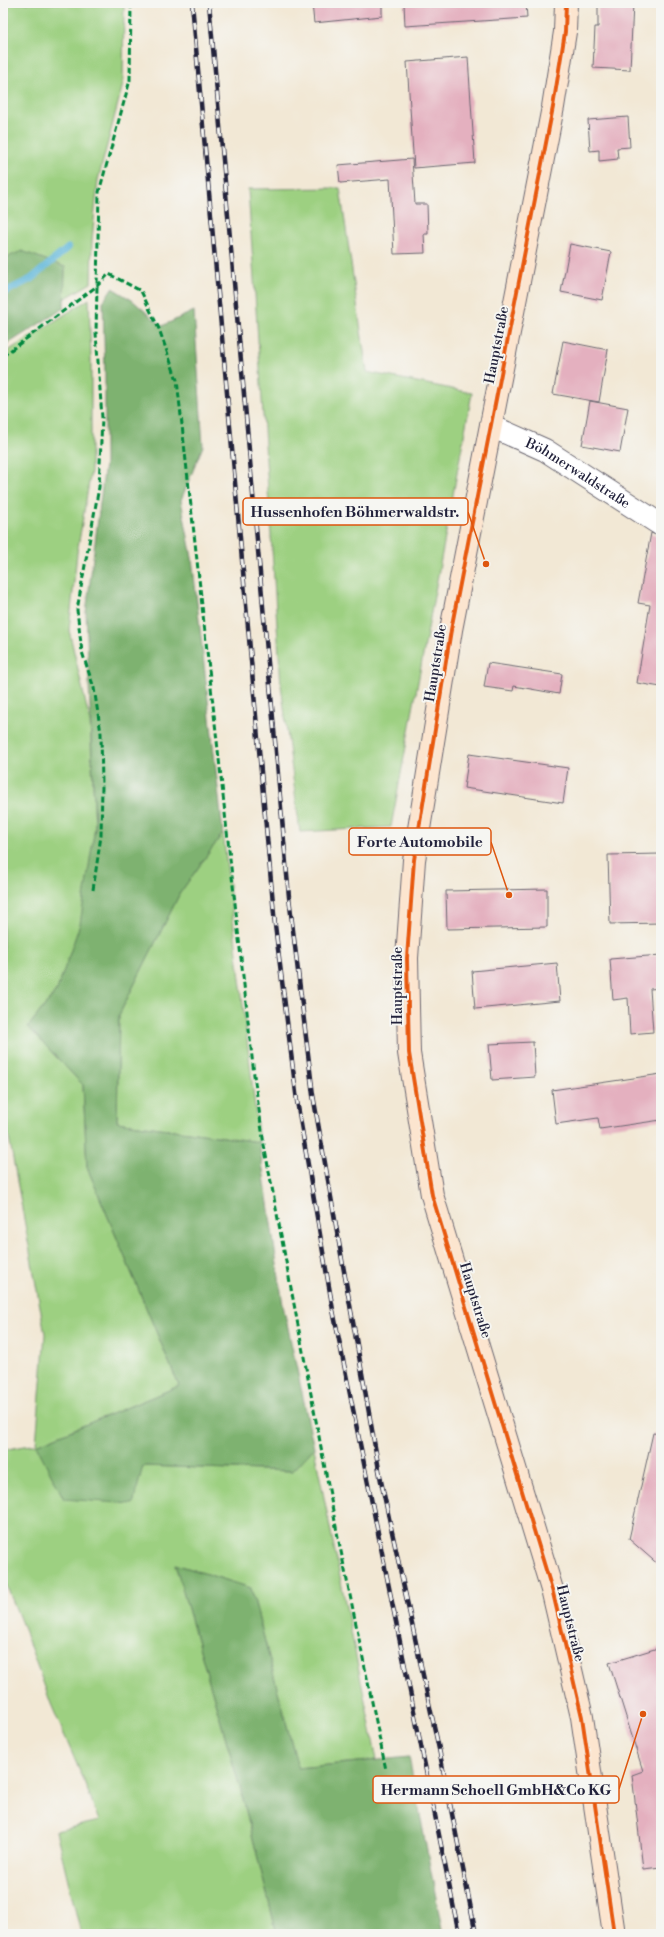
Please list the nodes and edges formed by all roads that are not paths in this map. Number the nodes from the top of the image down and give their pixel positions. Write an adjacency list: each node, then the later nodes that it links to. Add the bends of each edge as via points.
1 (566, 3): 2 (street, Hauptstraße, via 553,107)
2 (491, 426): 3 (street, Böhmerwaldstraße, via 545,450); 4 (street, Hauptstraße, via 451,630 414,860 407,958 409,1053 432,1195 553,1593 578,1702)
3 (661, 525)
4 (614, 1934)

